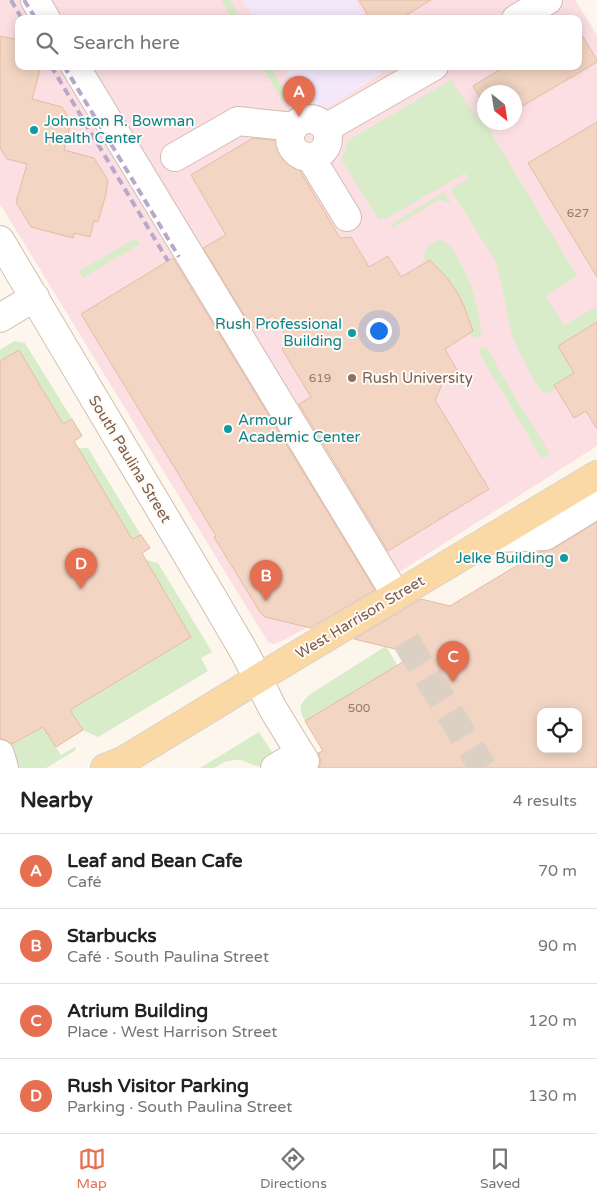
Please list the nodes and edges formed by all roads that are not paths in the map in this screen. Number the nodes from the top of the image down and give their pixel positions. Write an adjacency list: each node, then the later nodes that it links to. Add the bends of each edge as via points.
1 (35, 0): 3 (street)
2 (548, 0): 4 (street)
3 (44, 15)
4 (523, 15)
5 (77, 70): 18 (street)
6 (427, 70): 8 (street)
7 (294, 127): 8 (street, via 298,122 310,119); 9 (street, via 238,121); 10 (street, via 291,146 300,155)
8 (326, 128): 10 (street, via 328,144 322,153)
9 (175, 157)
10 (312, 158): 11 (street)
11 (347, 217)
12 (0, 240): 13 (street, South Paulina Street)
13 (35, 297): 14 (street); 19 (street, South Paulina Street, via 246,655)
14 (0, 318)
15 (597, 475): 17 (main road, West Harrison Street)
16 (597, 504): 17 (street, via 545,536)
17 (492, 538): 18 (main road, West Harrison Street)
18 (396, 596): 19 (main road, West Harrison Street)
19 (257, 679): 21 (main road, West Harrison Street); 23 (street, South Paulina Street, via 302,757)
20 (0, 754): 22 (street)
21 (115, 766)
22 (4, 768)
23 (275, 768)

